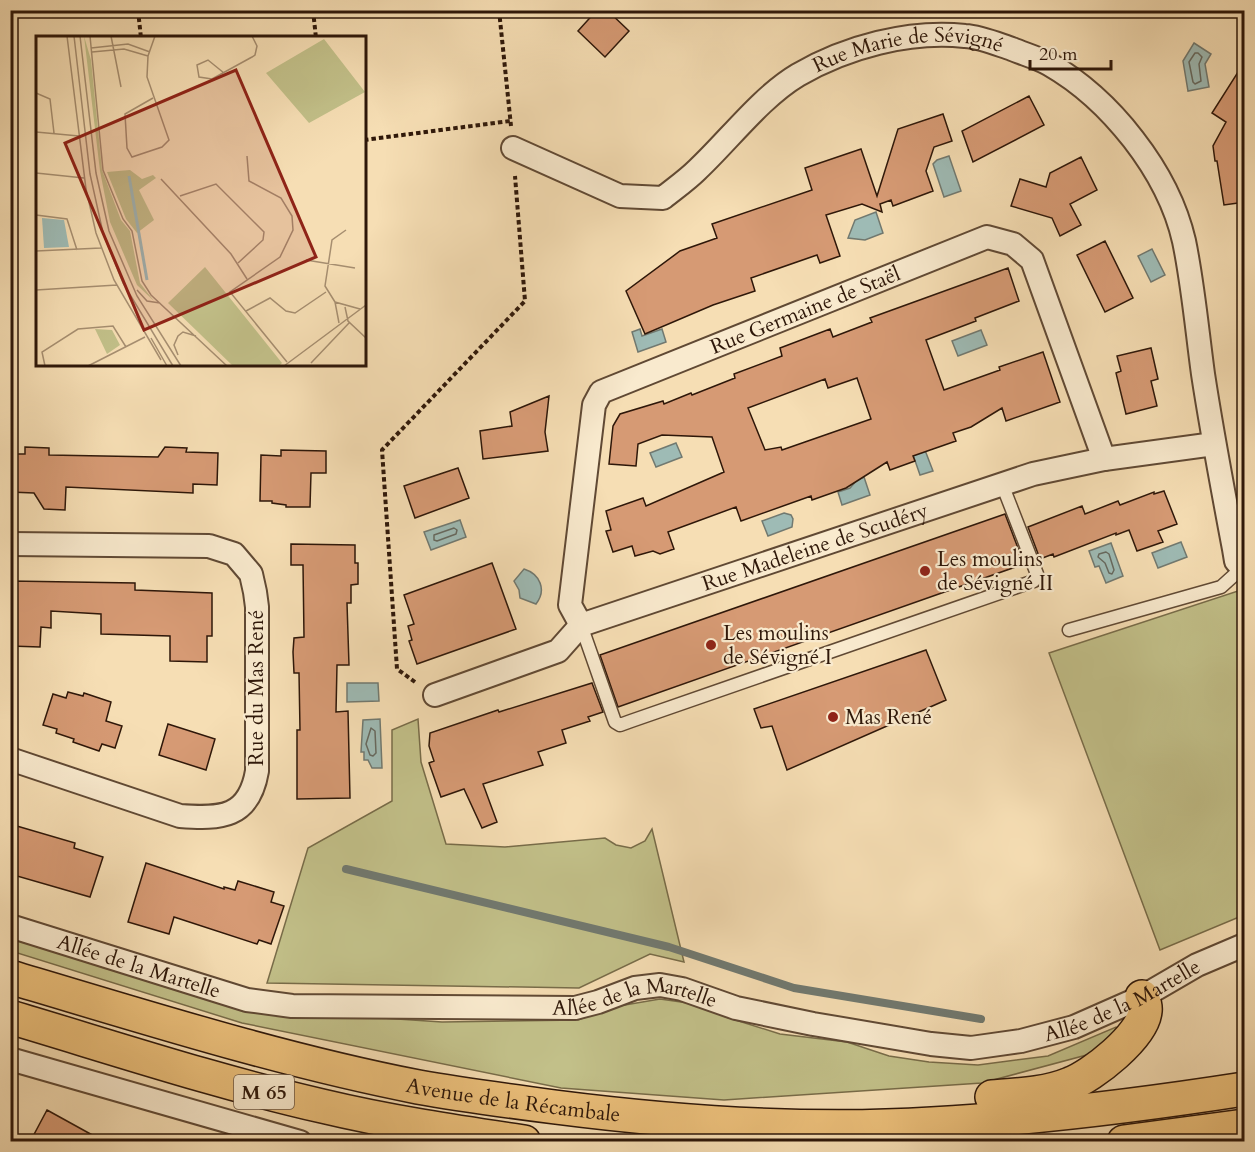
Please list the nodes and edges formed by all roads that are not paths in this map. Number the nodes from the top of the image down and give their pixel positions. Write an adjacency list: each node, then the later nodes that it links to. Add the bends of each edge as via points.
1 (513, 148): 2 (street, Rue Marie de Sévigné, via 620,196 663,198 697,171 760,105 796,76 839,55 923,36 966,36 1048,63 1087,90 1116,119 1150,161 1170,202 1183,240)
2 (1214, 444): 3 (street, Rue Madeleine de Scudéry); 6 (street, Rue Marie de Sévigné, via 1236,561)
3 (1104, 459): 4 (street, Rue Madeleine de Scudéry); 7 (street, Rue Germaine de Staël, via 1032,260 1014,244 987,237 601,392 594,405 570,605)
4 (1002, 484): 7 (street, Rue Madeleine de Scudéry); 7 (lane, via 1037,574 1034,581 620,725 615,722)
5 (10, 544): 10 (street, Rue du Mas René, via 209,546 234,554 251,574 257,607 257,771 245,803 227,815 199,817 180,816)
6 (1243, 569): 8 (lane, via 1221,587)
7 (580, 625): 9 (street, via 558,651)
8 (1069, 630)
9 (435, 695)
10 (10, 759)
11 (10, 926): 14 (street, Allée de la Martelle, via 247,1000 292,1006 575,1008 635,988 660,985 736,1008 813,1024 971,1048 1021,1041 1074,1027)
12 (1245, 945): 14 (street, Allée de la Martelle)
13 (10, 977): 19 (main road, Avenue de la Récambale / M 65, via 247,1047 419,1087 607,1114)
14 (1142, 997): 19 (main road, via 1144,1019 1125,1045 1098,1069 1070,1084 1030,1094)
15 (10, 1017): 22 (main road, Avenue de la Récambale / M 65, via 322,1106 411,1125)
16 (10, 1059): 20 (street)
17 (1245, 1089): 19 (main road, Avenue de la Récambale / M 65, via 1045,1115)
18 (1245, 1126): 23 (main road)
19 (815, 1127)
20 (242, 1134): 21 (street)
21 (300, 1142)
22 (524, 1142)
23 (1124, 1142)

